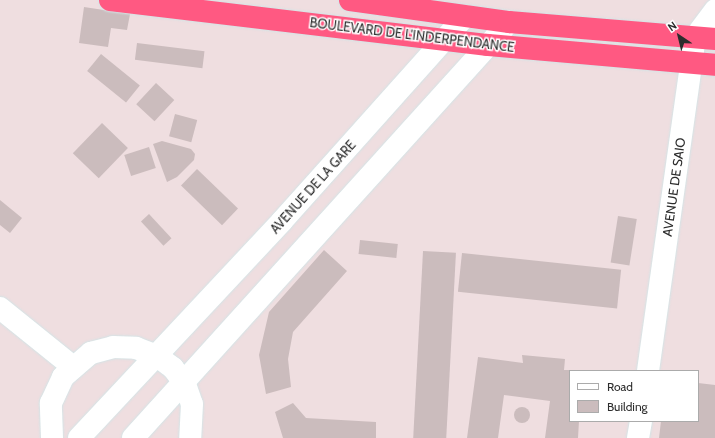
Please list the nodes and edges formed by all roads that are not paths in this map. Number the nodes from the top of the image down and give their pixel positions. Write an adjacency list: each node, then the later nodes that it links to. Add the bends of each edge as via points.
1 (110, 0): 8 (highway, BOULEVARD DE L'INDERPENDANCE)
2 (350, 0): 3 (highway, BOULEVARD DE L'INDERPENDANCE)
3 (413, 4): 5 (highway, BOULEVARD DE L'INDERPENDANCE)
4 (715, 10): 7 (street, AVENUE DE SAIO)
5 (466, 16): 6 (highway, BOULEVARD DE L'INDERPENDANCE); 8 (street, AVENUE DE LA GARE)
6 (509, 22): 7 (highway, BOULEVARD DE L'INDERPENDANCE); 9 (street)
7 (705, 38): 10 (street, AVENUE DE SAIO)
8 (446, 40): 9 (highway, BOULEVARD DE L'INDERPENDANCE); 13 (street, AVENUE DE LA GARE)
9 (488, 45): 10 (highway, BOULEVARD DE L'INDERPENDANCE); 16 (street)
10 (692, 63): 11 (highway, BOULEVARD DE L'INDERPENDANCE); 15 (street, AVENUE DE SAIO)
11 (715, 66)
12 (0, 308): 14 (street)
13 (157, 356): 14 (street, via 136,348 113,347 91,353); 16 (street); 19 (street, AVENUE DE LA GARE)
14 (72, 366): 18 (street, via 56,389 51,403)
15 (648, 370)
16 (185, 384): 20 (street); 21 (street, via 192,404)
17 (641, 422): 22 (street)
18 (52, 438)
19 (79, 438)
20 (133, 438)
21 (190, 438)
22 (638, 438)

